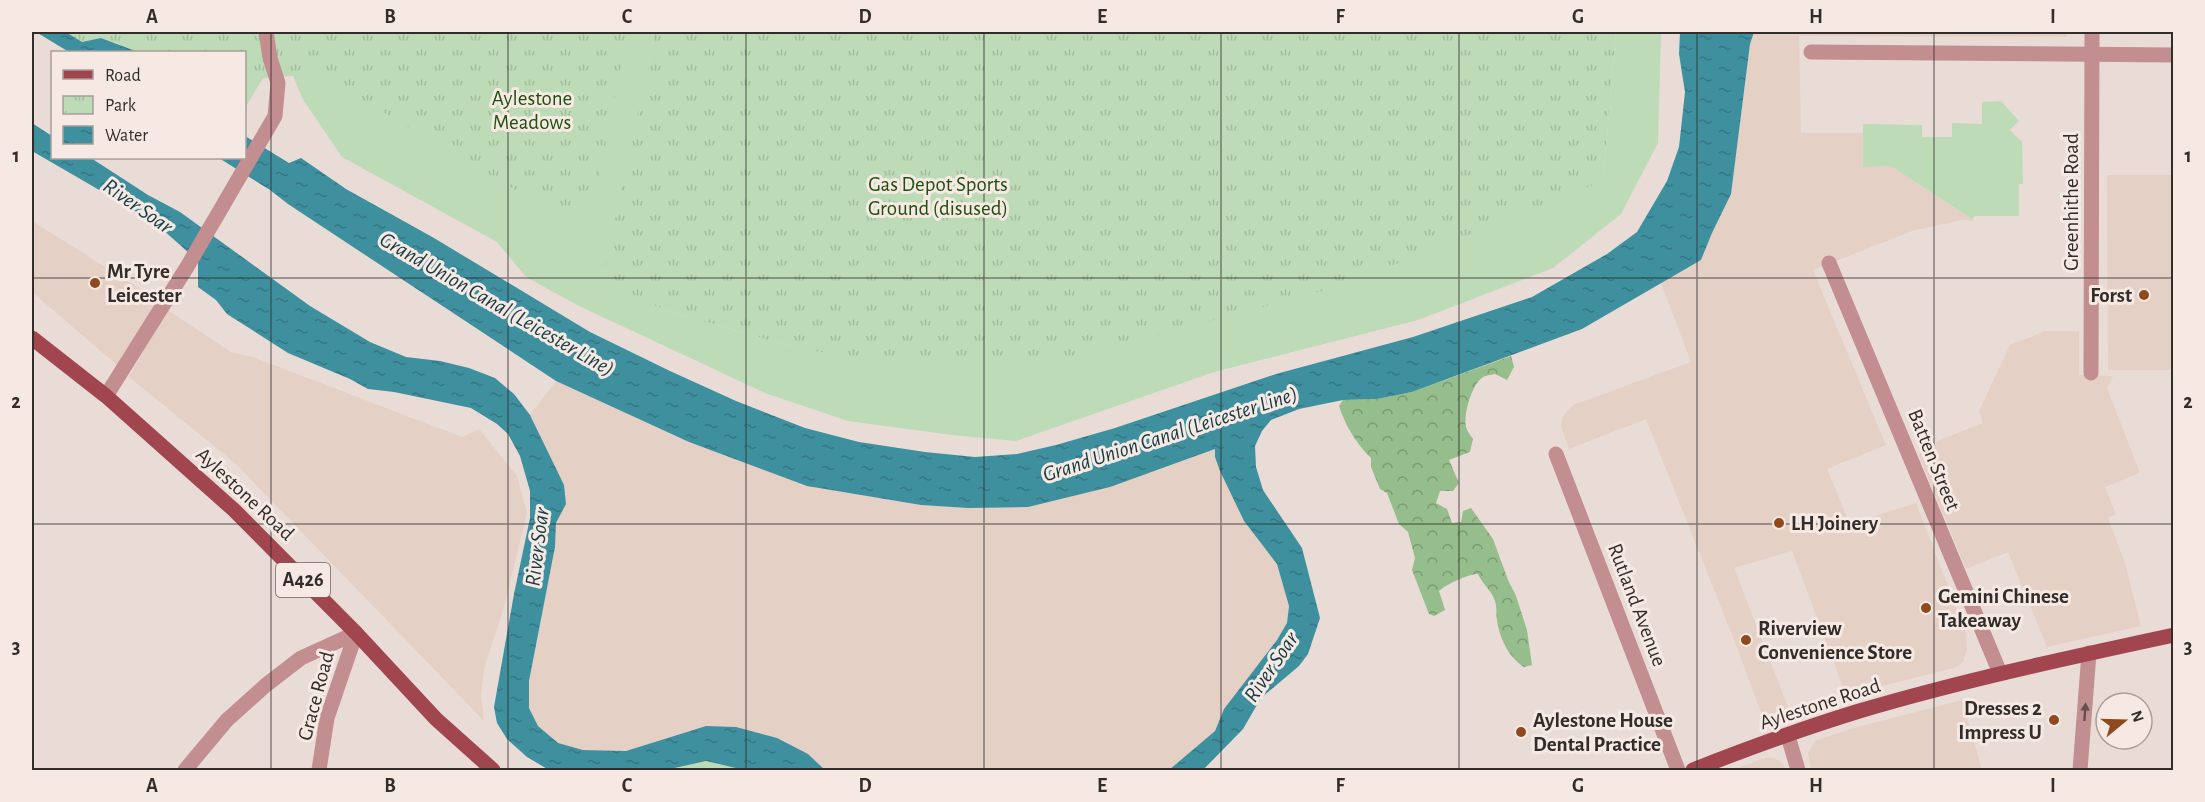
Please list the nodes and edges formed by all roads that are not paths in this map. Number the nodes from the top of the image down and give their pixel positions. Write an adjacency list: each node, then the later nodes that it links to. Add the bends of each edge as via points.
1 (266, 32): 9 (street, via 278,83 275,116)
2 (2092, 32): 4 (street, Greenhithe Road)
3 (1811, 52): 4 (street)
4 (2092, 54): 5 (street); 8 (street, Greenhithe Road)
5 (2174, 54)
6 (1829, 263): 14 (street, Batten Street)
7 (32, 338): 9 (main road, Aylestone Road / A426)
8 (2091, 373)
9 (106, 396): 11 (main road, Aylestone Road / A426, via 234,510)
10 (1556, 454): 19 (street, Rutland Avenue)
11 (356, 633): 16 (street, via 301,658 266,685 227,720); 17 (street, Grace Road, via 327,718); 18 (main road, Aylestone Road / A426, via 436,719)
12 (2174, 635): 13 (main road, Aylestone Road)
13 (2089, 653): 14 (main road, Aylestone Road); 22 (street, one-way to 13)
14 (2000, 673): 15 (main road, Aylestone Road, via 1854,713)
15 (1788, 736): 20 (main road, Aylestone Road); 21 (street)
16 (185, 771)
17 (319, 771)
18 (493, 771)
19 (1678, 771)
20 (1693, 771)
21 (1798, 771)
22 (2080, 771)

